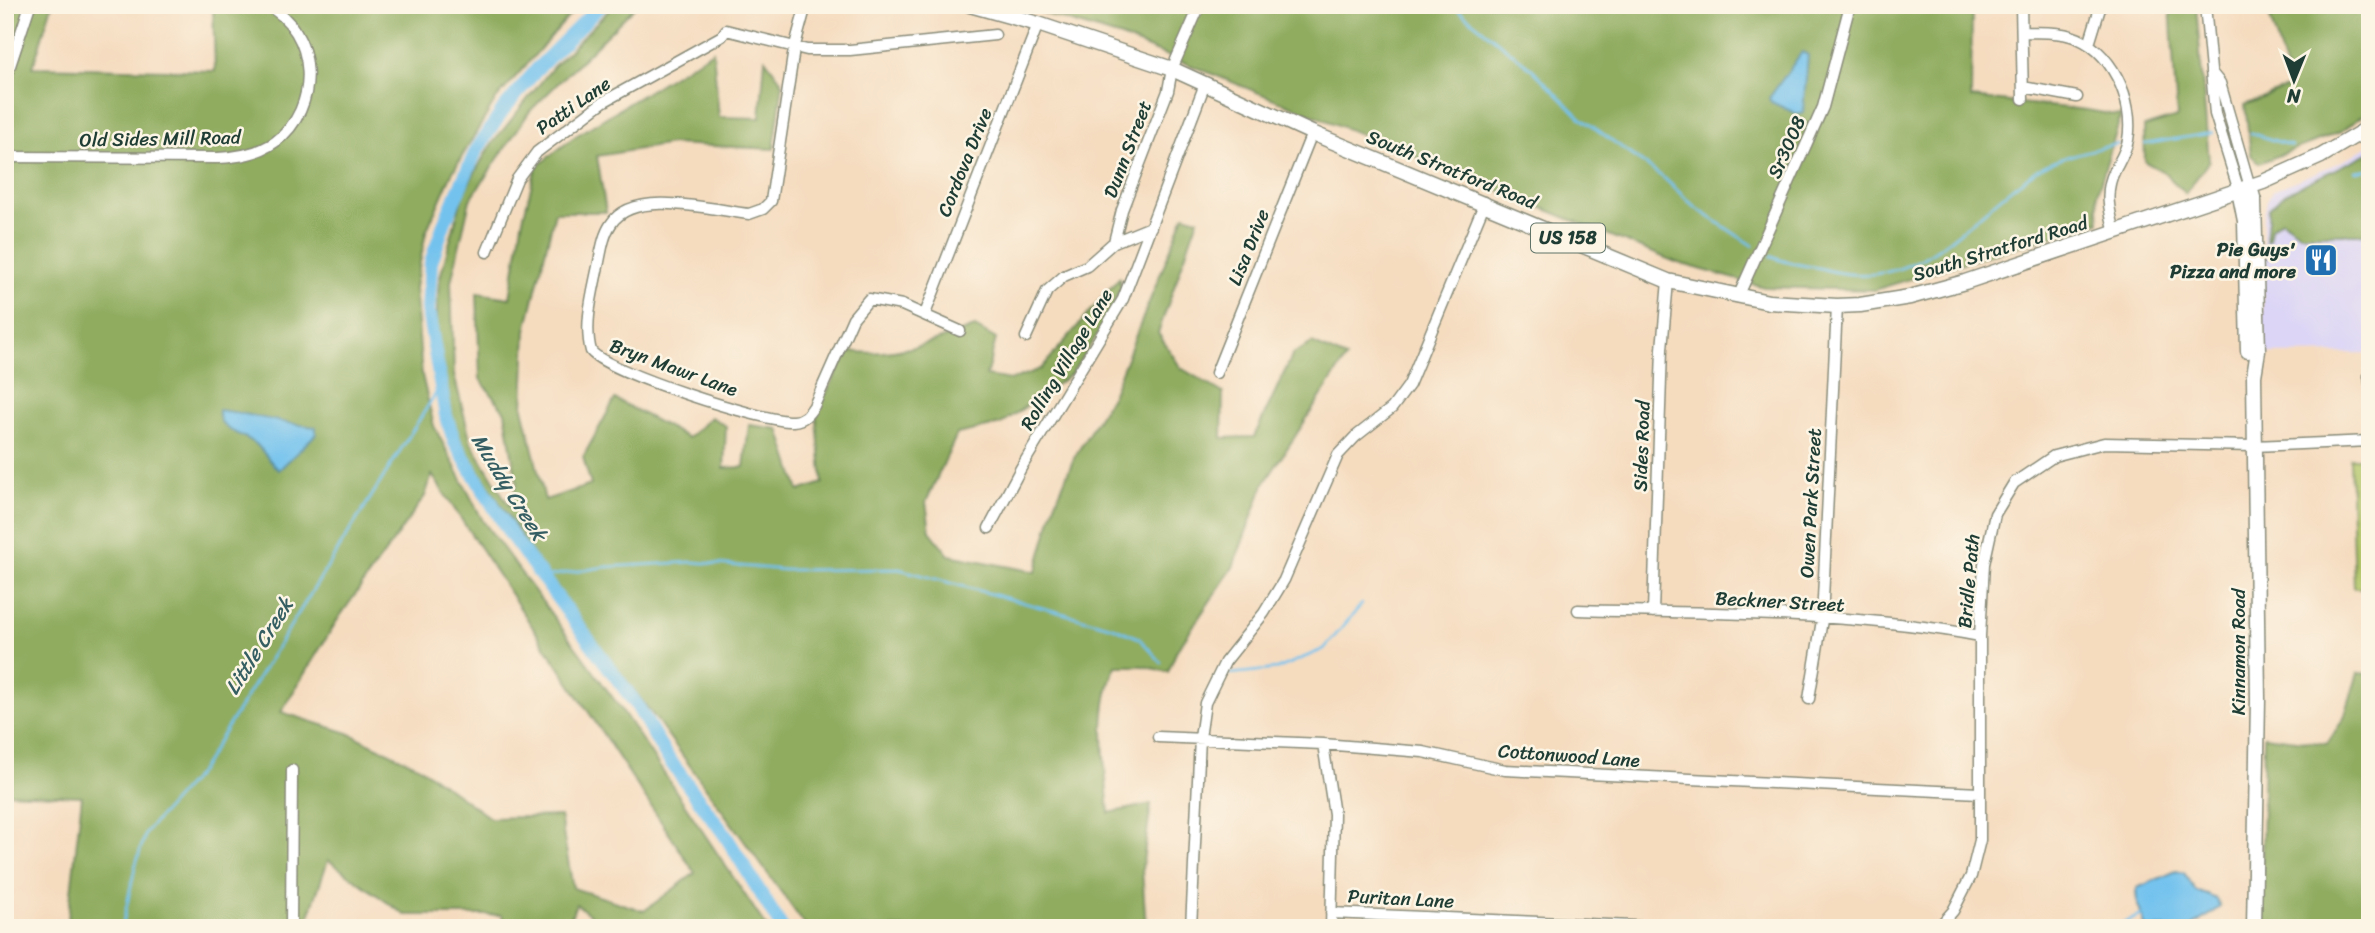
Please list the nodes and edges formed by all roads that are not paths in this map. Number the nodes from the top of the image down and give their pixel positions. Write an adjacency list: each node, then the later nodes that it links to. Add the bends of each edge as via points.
1 (30, 5): 16 (street)
2 (266, 5): 21 (street, Old Sides Mill Road, via 282,15 298,35 308,77 299,116 267,147 218,158)
3 (806, 5): 14 (street, Bryn Mawr Lane)
4 (970, 5): 10 (main road, South Stratford Road / US 158)
5 (1199, 5): 15 (street, Dunn Street)
6 (1850, 5): 29 (street, Sr3008, via 1823,107)
7 (2021, 5): 11 (street)
8 (2101, 5): 13 (street)
9 (2205, 5): 22 (street, Kinnamon Road, via 2211,72 2220,83 2220,112)
10 (1038, 24): 15 (main road, South Stratford Road / US 158); 31 (street, Cordova Drive)
11 (2022, 33): 13 (street, via 2062,34); 18 (street, via 2023,93)
12 (995, 35): 14 (street, via 850,50)
13 (2089, 44): 25 (street, via 2116,75 2129,118 2128,141 2108,194)
14 (794, 49): 27 (street, Patti Lane, via 726,30 603,102 537,152 517,178); 31 (street, Bryn Mawr Lane, via 769,204 750,214 654,204 632,206 620,214 607,231 601,254 590,314 591,351 605,363 671,387 761,416 795,421 814,406 844,335 864,303 876,298)
15 (1172, 69): 17 (main road, South Stratford Road / US 158); 26 (street, Dunn Street)
16 (5, 81)
17 (1205, 84): 20 (main road, South Stratford Road / US 158); 24 (street, Rolling Village Lane)
18 (2077, 97)
19 (2370, 127): 22 (main road, US 158, via 2320,156)
20 (1312, 133): 23 (main road, South Stratford Road / US 158); 34 (street, Lisa Drive)
21 (5, 157)
22 (2244, 189): 25 (main road, South Stratford Road / US 158); 38 (main road, Kinnamon Road, via 2254,201 2258,351)
23 (1485, 202): 28 (main road, South Stratford Road / US 158); 46 (street, via 1409,385 1392,408 1338,455 1278,590 1212,687)
24 (1151, 227): 26 (street); 39 (street, Rolling Village Lane, via 1123,299)
25 (2115, 232): 30 (main road, South Stratford Road / US 158, via 1910,297)
26 (1114, 242): 33 (street, via 1087,266 1047,290)
27 (487, 252)
28 (1668, 281): 29 (main road, South Stratford Road / US 158); 41 (street, Sides Road)
29 (1738, 297): 30 (main road, South Stratford Road / US 158)
30 (1837, 306): 42 (street, Owen Park Street)
31 (925, 314): 32 (street, Bryn Mawr Lane)
32 (960, 331)
33 (1026, 337)
34 (1216, 373)
35 (2370, 376): 36 (street)
36 (2370, 383)
37 (2370, 441): 38 (street, Bridle Path)
38 (2254, 446): 43 (street, Bridle Path, via 2104,443 2068,450 2026,473 2005,494 1990,528); 56 (main road, Kinnamon Road, via 2258,685)
39 (989, 528)
40 (1578, 610): 41 (street, Beckner Street)
41 (1653, 612): 42 (street, Beckner Street)
42 (1822, 620): 43 (street, Beckner Street, via 1941,628); 44 (street, Owen Park Street)
43 (1980, 636): 49 (street, Bridle Path)
44 (1809, 699)
45 (1158, 737): 46 (street, Cottonwood Lane)
46 (1200, 738): 47 (street, Cottonwood Lane); 52 (street)
47 (1323, 744): 49 (street, Cottonwood Lane, via 1423,752 1505,770); 50 (street, via 1334,814)
48 (292, 770): 51 (street)
49 (1979, 793): 55 (street, Bridle Path, via 1980,840 1971,876 1953,911)
50 (1331, 913): 53 (street); 54 (street, Puritan Lane)
51 (291, 928)
52 (1191, 928)
53 (1331, 928)
54 (1679, 928)
55 (1938, 928)
56 (2254, 928)

